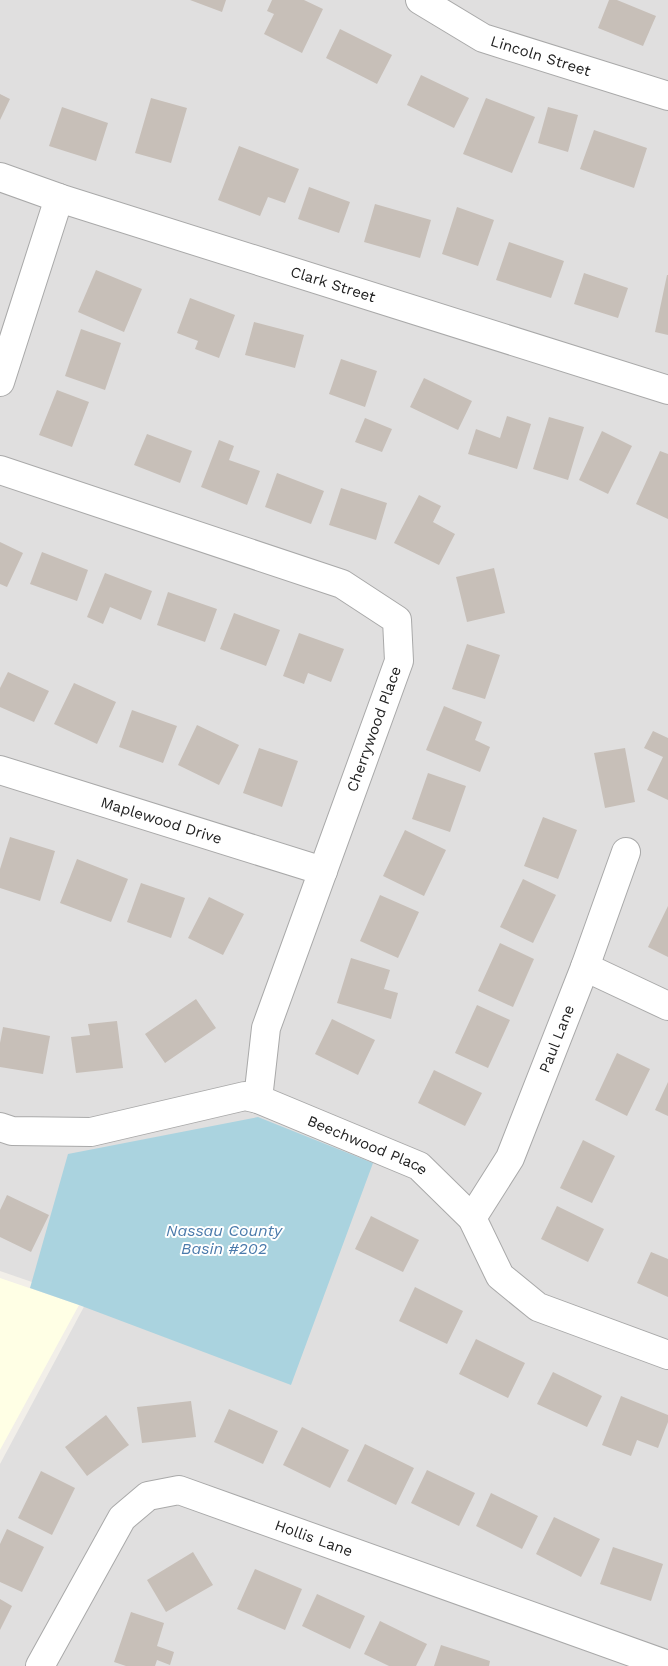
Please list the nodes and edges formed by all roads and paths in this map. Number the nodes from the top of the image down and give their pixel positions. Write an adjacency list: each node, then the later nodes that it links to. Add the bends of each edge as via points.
1 (420, 0): 2 (street, Lincoln Street, via 483,38)
2 (668, 96)
3 (0, 177): 4 (street, Clark Street)
4 (59, 198): 5 (street); 6 (street, Clark Street)
5 (0, 382)
6 (668, 390)
7 (0, 470): 10 (street, Cherrywood Place, via 342,584 397,620 399,661)
8 (0, 770): 10 (street, Maplewood Drive)
9 (626, 852): 11 (street, Paul Lane)
10 (323, 871): 13 (street, Cherrywood Place, via 266,1028)
11 (585, 967): 12 (street); 15 (street, Paul Lane, via 510,1158)
12 (668, 1006)
13 (258, 1100): 14 (street, Beechwood Place, via 245,1096 91,1132 12,1131); 15 (street, Beechwood Place, via 419,1166)
14 (0, 1127)
15 (472, 1218): 16 (street, Beechwood Place, via 500,1276 538,1307)
16 (668, 1355)
17 (668, 1665): 18 (street, Hollis Lane, via 179,1490 148,1496 122,1518)
18 (40, 1666)

